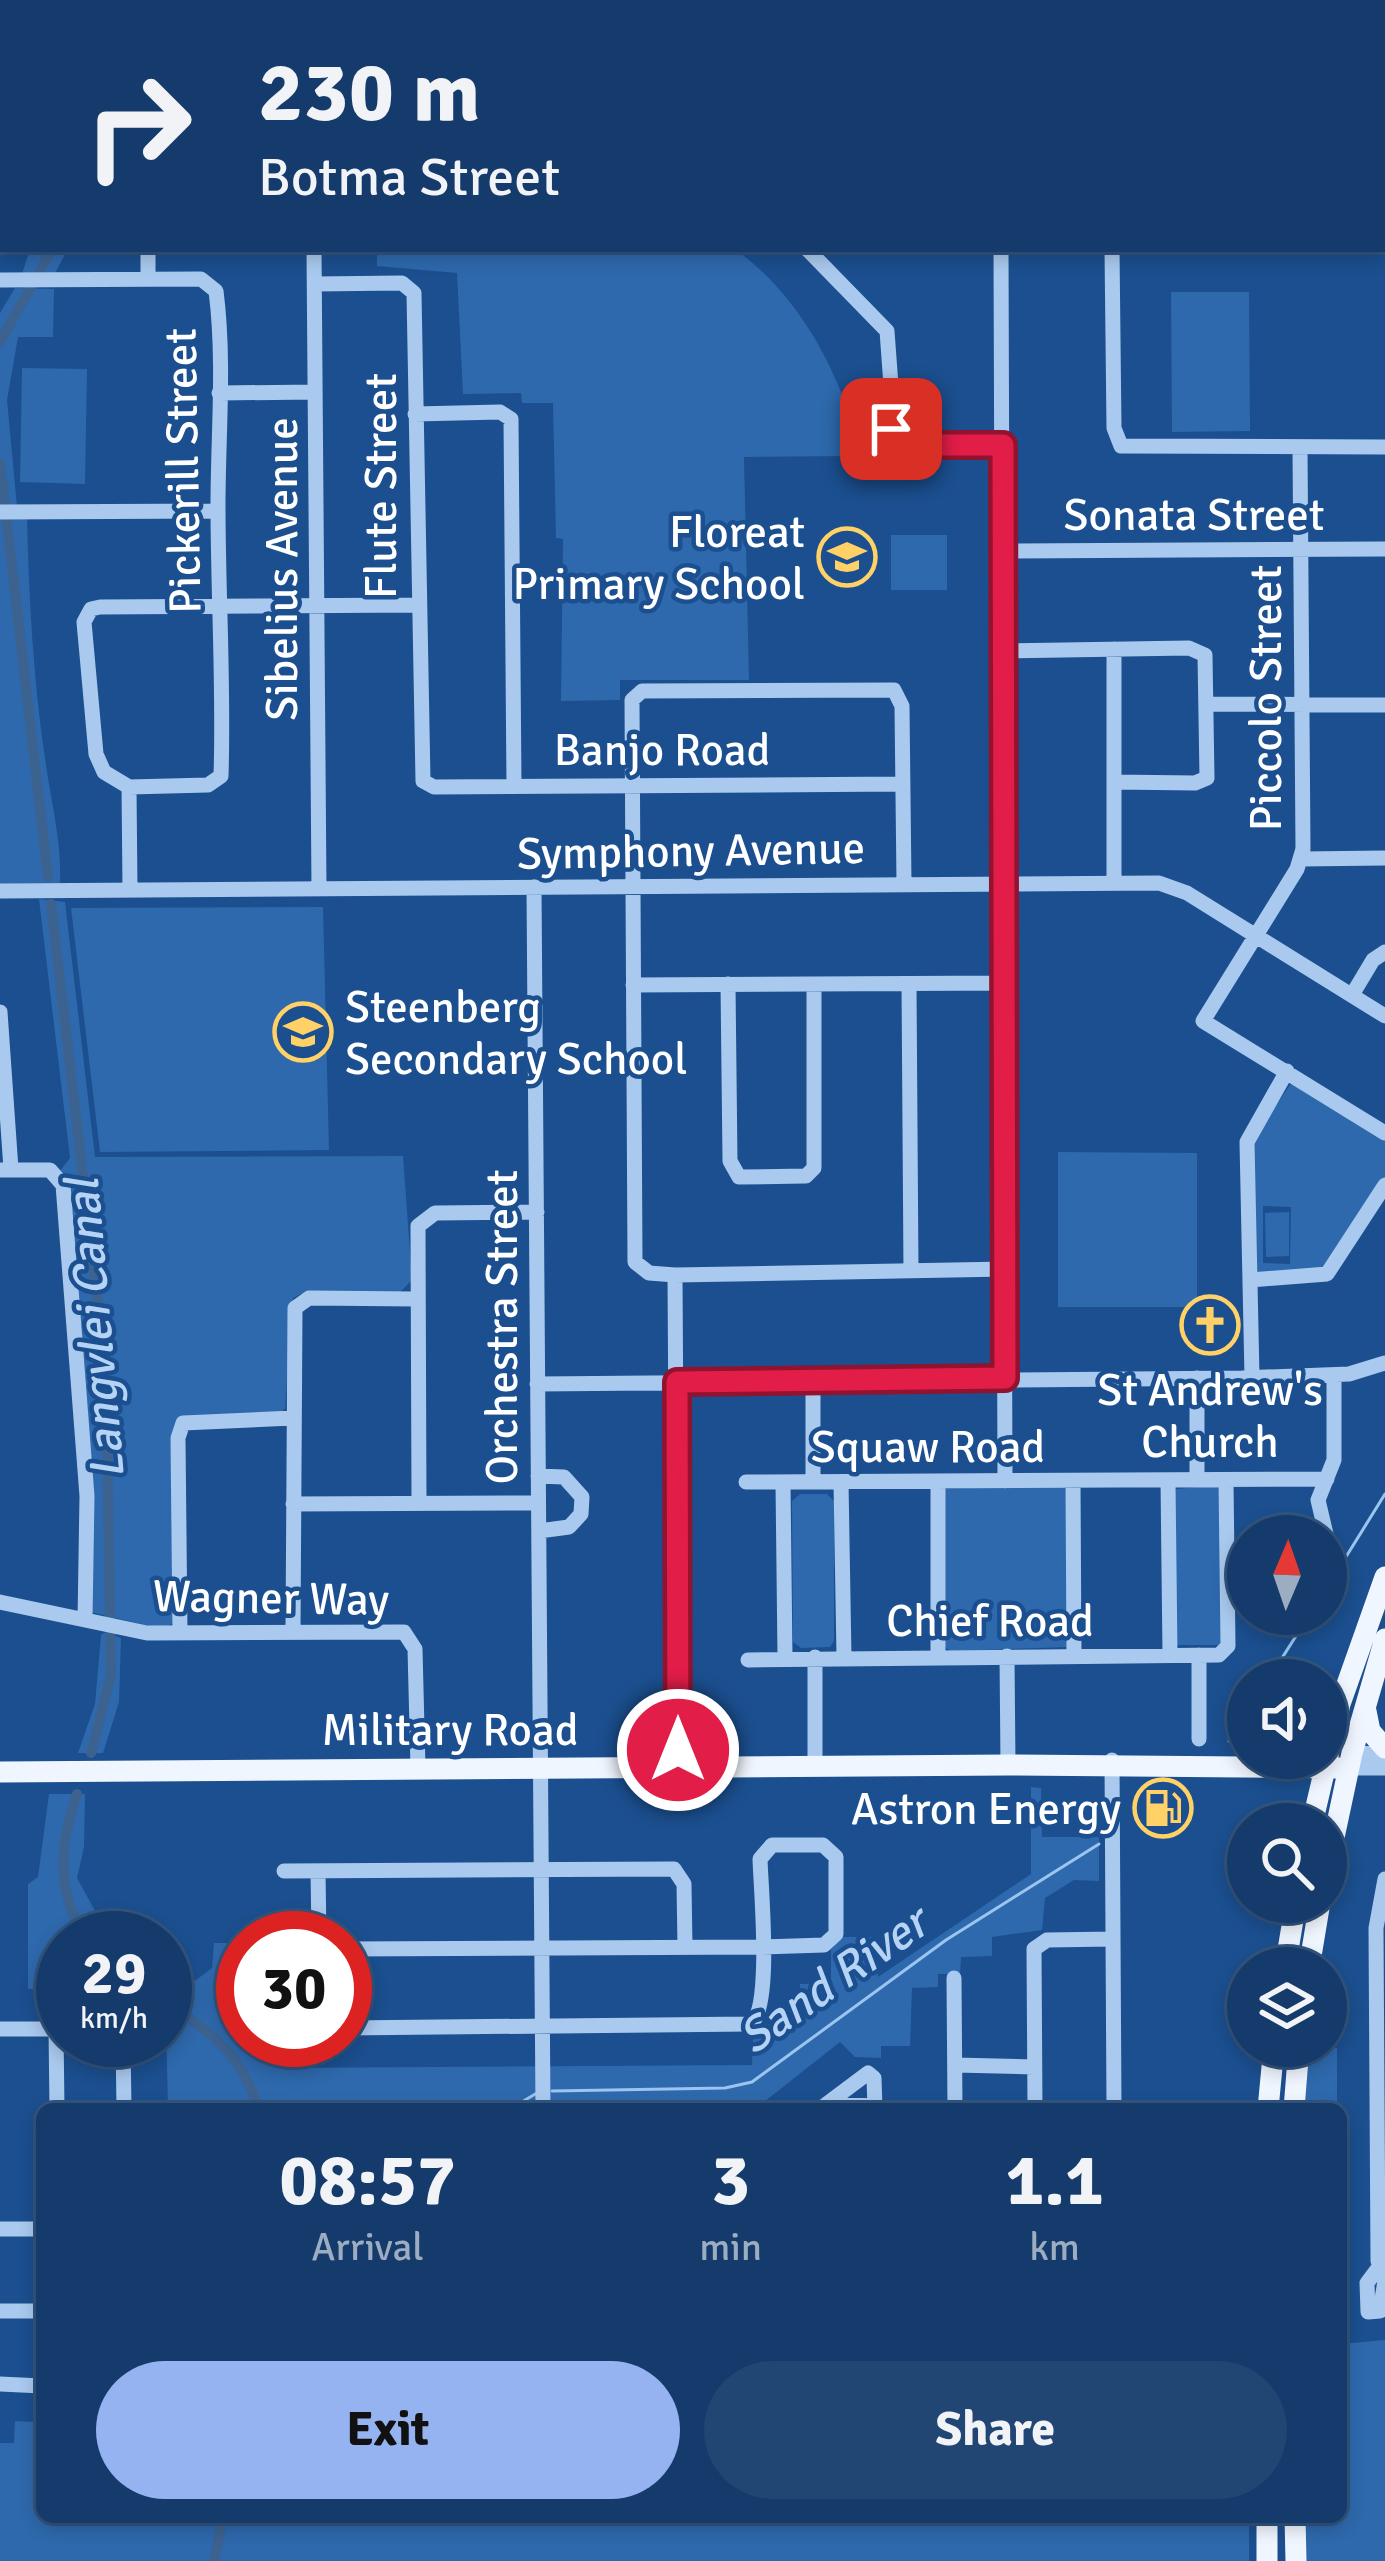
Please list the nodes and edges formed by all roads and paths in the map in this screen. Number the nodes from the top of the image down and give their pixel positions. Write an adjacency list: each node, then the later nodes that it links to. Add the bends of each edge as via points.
1 (148, 252): 6 (street)
2 (314, 252): 8 (street, Sibelius Avenue)
3 (810, 252): 12 (street, via 887,331 895,440)
4 (1001, 252): 12 (street)
5 (1112, 252): 14 (street, via 1118,443)
6 (148, 279): 7 (street, Pickerill Street); 10 (street, Pickerill Street, via 213,284)
7 (0, 280)
8 (315, 284): 9 (street, Sibelius Avenue); 11 (street, Flute Street, via 412,288)
9 (315, 392): 10 (street); 22 (street, Sibelius Avenue)
10 (219, 393): 15 (street, Pickerill Street)
11 (415, 414): 20 (street, Flute Street); 31 (street, via 500,412 511,419)
12 (1003, 445): 19 (street)
13 (1385, 447): 14 (street)
14 (1300, 448): 17 (street, Piccolo Street)
15 (218, 511): 16 (street); 21 (street, Pickerill Street)
16 (5, 512)
17 (1301, 549): 18 (street, Sonata Street); 19 (street, Sonata Street); 26 (street, Piccolo Street)
18 (1385, 549)
19 (1004, 551): 24 (street)
20 (416, 605): 22 (street); 28 (street, Flute Street)
21 (220, 606): 22 (street); 33 (street, Pickerill Street, via 220,776 208,785); 33 (street, via 100,607 86,614 96,754 104,772)
22 (316, 606): 41 (street, Sibelius Avenue)
23 (1114, 649): 24 (street); 25 (street, via 1201,651); 29 (street)
24 (1003, 651): 37 (street)
25 (1209, 704): 26 (street); 29 (street, via 1205,780)
26 (1302, 704): 27 (street); 35 (street, Piccolo Street)
27 (1385, 705)
28 (423, 782): 31 (street, Banjo Road)
29 (1114, 782): 36 (street)
30 (903, 784): 32 (street, Banjo Road); 32 (street, via 901,699 888,688 642,691 632,700); 38 (street)
31 (514, 786): 32 (street, Banjo Road)
32 (632, 786): 39 (street)
33 (129, 787): 42 (street)
34 (1385, 858): 35 (street)
35 (1301, 859): 44 (street, Piccolo Street)
36 (1114, 881): 37 (street, Symphony Avenue); 44 (street, Symphony Avenue, via 1168,885)
37 (1005, 883): 38 (street, Symphony Avenue); 46 (street)
38 (904, 884): 39 (street, Symphony Avenue)
39 (632, 886): 40 (street, Symphony Avenue); 50 (street)
40 (534, 887): 41 (street, Symphony Avenue); 59 (street, Orchestra Street)
41 (319, 889): 42 (street, Symphony Avenue)
42 (130, 890): 43 (street, Symphony Avenue)
43 (0, 891)
44 (1254, 935): 51 (street, Symphony Avenue); 54 (street, Piccolo Street, via 1202,1021)
45 (1385, 952): 51 (street)
46 (1006, 983): 49 (street); 60 (street)
47 (728, 984): 48 (street); 48 (street, via 730,1161 739,1177 806,1176 814,1168); 50 (street)
48 (814, 984): 49 (street)
49 (909, 984): 61 (street)
50 (633, 985): 62 (street, via 635,1262 649,1274)
51 (1352, 995): 53 (street, Symphony Avenue)
52 (0, 1012): 55 (street)
53 (1385, 1016)
54 (1287, 1071): 56 (street); 63 (street, via 1247,1142)
55 (4, 1081): 57 (street)
56 (1385, 1132)
57 (6, 1170): 93 (street, via 50,1170 63,1185 86,1474)
58 (1385, 1185): 63 (street, via 1327,1274)
59 (537, 1212): 64 (street, via 421,1218); 72 (street, Orchestra Street)
60 (1007, 1269): 61 (street); 68 (street)
61 (911, 1271): 62 (street)
62 (675, 1275): 70 (street)
63 (1250, 1280): 67 (street)
64 (416, 1298): 73 (street, via 297,1302); 86 (street)
65 (1385, 1363): 66 (street)
66 (1334, 1375): 67 (street); 75 (street, via 1335,1452)
67 (1252, 1377): 69 (street)
68 (1005, 1378): 69 (street); 71 (street); 79 (street)
69 (1197, 1378): 77 (street)
70 (677, 1382): 71 (street); 72 (street); 117 (street)
71 (813, 1382): 82 (street)
72 (537, 1384): 74 (street, Orchestra Street)
73 (293, 1418): 88 (street); 95 (street, via 183,1423)
74 (538, 1476): 87 (street, Orchestra Street); 90 (street, via 564,1477 582,1498 569,1528)
75 (1327, 1479): 78 (street, Squaw Road); 89 (street)
76 (1168, 1480): 77 (street, Squaw Road); 80 (street, Squaw Road); 97 (street)
77 (1197, 1480): 78 (street, Squaw Road)
78 (1226, 1480): 98 (street, Chief Road, via 1228,1646)
79 (1005, 1481): 80 (street, Squaw Road); 85 (street, Squaw Road)
80 (1073, 1481): 100 (street)
81 (746, 1482): 84 (street, Squaw Road)
82 (813, 1482): 83 (street, Squaw Road); 84 (street, Squaw Road)
83 (841, 1482): 85 (street, Squaw Road); 102 (street)
84 (783, 1483): 104 (street)
85 (938, 1483): 103 (street)
86 (419, 1503): 87 (street); 88 (street)
87 (538, 1503): 90 (street, Orchestra Street)
88 (293, 1504): 94 (street)
89 (1322, 1515)
90 (538, 1531): 116 (street, Orchestra Street)
91 (1385, 1577): 106 (main road)
92 (0, 1602): 93 (street, Wagner Way)
93 (86, 1620): 95 (street, Wagner Way)
94 (293, 1631): 95 (street, Wagner Way); 119 (street, Wagner Way, via 410,1636)
95 (180, 1633)
96 (1385, 1640): 107 (main road)
97 (1170, 1655): 98 (street, Chief Road); 100 (street, Chief Road)
98 (1199, 1655): 108 (street)
99 (1007, 1656): 100 (street, Chief Road); 103 (street, Chief Road); 114 (street)
100 (1075, 1656)
101 (815, 1657): 102 (street, Chief Road); 104 (street, Chief Road); 115 (street)
102 (844, 1657): 103 (street, Chief Road)
103 (938, 1657)
104 (785, 1658): 105 (street, Chief Road)
105 (748, 1660)
106 (1347, 1676)
107 (1368, 1692): 109 (main road, via 1368,1726); 112 (main road)
108 (1198, 1739)
109 (1385, 1751): 112 (street, Military Road)
110 (1227, 1755): 113 (main road, Military Road)
111 (1347, 1761): 112 (main road, Military Road)
112 (1350, 1761): 120 (street, Military Road); 124 (main road)
113 (1112, 1763): 114 (main road, Military Road); 118 (main road, Military Road); 131 (street)
114 (1008, 1765): 115 (main road, Military Road)
115 (815, 1766): 117 (main road, Military Road)
116 (541, 1767): 117 (main road, Military Road); 119 (main road, Military Road); 125 (street, Orchestra Street)
117 (678, 1767)
118 (1227, 1767)
119 (418, 1768): 121 (main road, Military Road)
120 (1385, 1768)
121 (0, 1772)
122 (1287, 1779): 123 (main road, via 1300,1786)
123 (1304, 1803)
124 (1341, 1803)
125 (542, 1869): 127 (street); 132 (street, Orchestra Street); 133 (street, via 674,1869 684,1883)
126 (284, 1871): 127 (street)
127 (318, 1871): 129 (street)
128 (1385, 1879): 130 (street)
129 (319, 1911)
130 (1381, 1924): 137 (street)
131 (1113, 1939): 143 (street, via 1037,1944); 156 (street)
132 (542, 1947): 133 (street); 135 (street); 139 (street, Orchestra Street)
133 (685, 1947): 134 (street)
134 (762, 1947): 134 (street, via 829,1943 836,1926 834,1852 772,1845 760,1859); 139 (street, via 761,2012 751,2024)
135 (372, 1948)
136 (954, 1978): 142 (street)
137 (1381, 1995): 148 (street)
138 (372, 2028): 139 (street)
139 (543, 2028): 151 (street, Orchestra Street)
140 (36, 2029): 141 (street)
141 (0, 2030)
142 (955, 2066): 143 (street); 154 (street)
143 (1034, 2066): 155 (street)
144 (59, 2067): 149 (street)
145 (123, 2067): 150 (street)
146 (1272, 2067): 157 (main road)
147 (1297, 2067): 158 (main road)
148 (1381, 2067): 159 (street)
149 (57, 2103)
150 (124, 2103)
151 (543, 2103)
152 (828, 2103): 153 (street, via 871,2073)
153 (874, 2103)
154 (956, 2103)
155 (1034, 2103)
156 (1114, 2103)
157 (1269, 2103)
158 (1294, 2103)
159 (1381, 2137): 160 (street)
160 (1381, 2209): 163 (street)
161 (0, 2229): 162 (street)
162 (36, 2229)
163 (1383, 2275)
164 (0, 2311): 165 (street)
165 (36, 2311)
166 (0, 2384): 167 (street)
167 (36, 2386)
168 (1267, 2523): 170 (main road)
169 (1295, 2523): 171 (main road)
170 (1268, 2561)
171 (1296, 2561)

